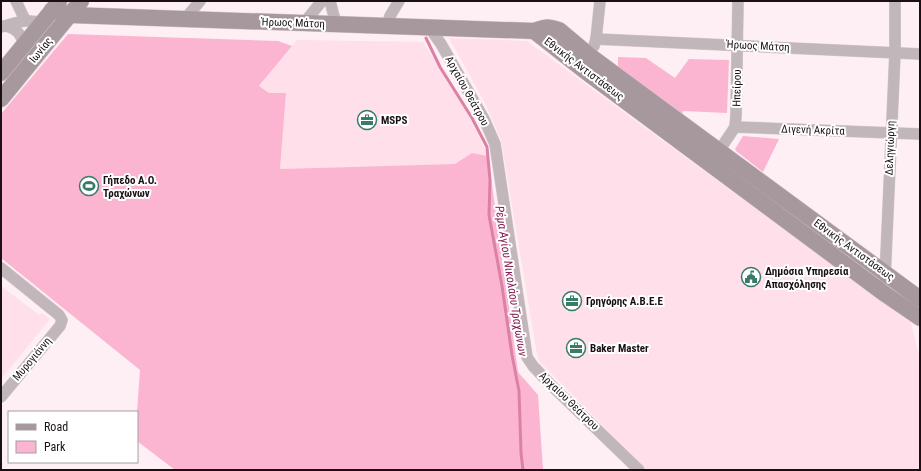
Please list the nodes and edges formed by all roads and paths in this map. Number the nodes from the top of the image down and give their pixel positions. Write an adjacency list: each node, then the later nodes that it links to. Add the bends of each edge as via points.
1 (16, 1): 13 (street)
2 (81, 1): 11 (street, Ιωνίας)
3 (200, 1): 12 (street)
4 (322, 1): 15 (street)
5 (330, 1): 16 (street)
6 (399, 1): 17 (street)
7 (600, 1): 21 (street)
8 (738, 1): 23 (street, Ηπείρου)
9 (895, 1): 24 (street, Δεληγιώργη)
10 (56, 6): 11 (street, Ήρωος Μάτση); 14 (street, Ιωνίας)
11 (70, 15): 12 (street, Ήρωος Μάτση); 29 (street, Ιωνίας)
12 (185, 19): 15 (street, Ήρωος Μάτση)
13 (25, 20): 14 (street); 18 (street)
14 (42, 23): 22 (street, Ιωνίας)
15 (304, 23): 16 (street, Ήρωος Μάτση)
16 (336, 24): 17 (street, Ήρωος Μάτση)
17 (387, 26): 19 (street, Ήρωος Μάτση)
18 (3, 27): 22 (street, via 15,28 20,33)
19 (429, 28): 20 (street, Ήρωος Μάτση); 40 (street, Αρχαίου Θεάτρου, via 480,112 494,144 527,357 551,385)
20 (534, 31): 26 (street, Εθνικής Αντιστάσεως, via 548,27 559,30); 27 (street, Εθνικής Αντιστάσεως)
21 (596, 39): 23 (street, Ήρωος Μάτση); 26 (street)
22 (24, 45): 28 (street, Ιωνίας)
23 (737, 45): 24 (street, Ήρωος Μάτση); 30 (street, Ηπείρου)
24 (895, 53): 25 (street, Ήρωος Μάτση); 31 (street, Δεληγιώργη)
25 (920, 54)
26 (590, 56): 27 (street); 33 (street, Εθνικής Αντιστάσεως)
27 (585, 71): 36 (street, Εθνικής Αντιστάσεως)
28 (1, 73)
29 (1, 99)
30 (735, 127): 31 (street, Διγενή Ακρίτα); 33 (street)
31 (891, 133): 32 (street, Διγενή Ακρίτα); 35 (street, Δεληγιώργη)
32 (920, 134)
33 (719, 151): 35 (street, Εθνικής Αντιστάσεως)
34 (1, 268): 39 (street, Μυρογιάννη, via 62,320 60,326)
35 (885, 274): 36 (street, Δεληγιώργη); 37 (street, Εθνικής Αντιστάσεως)
36 (885, 294): 38 (street, Εθνικής Αντιστάσεως)
37 (920, 299)
38 (920, 318)
39 (1, 397)
40 (639, 470)

